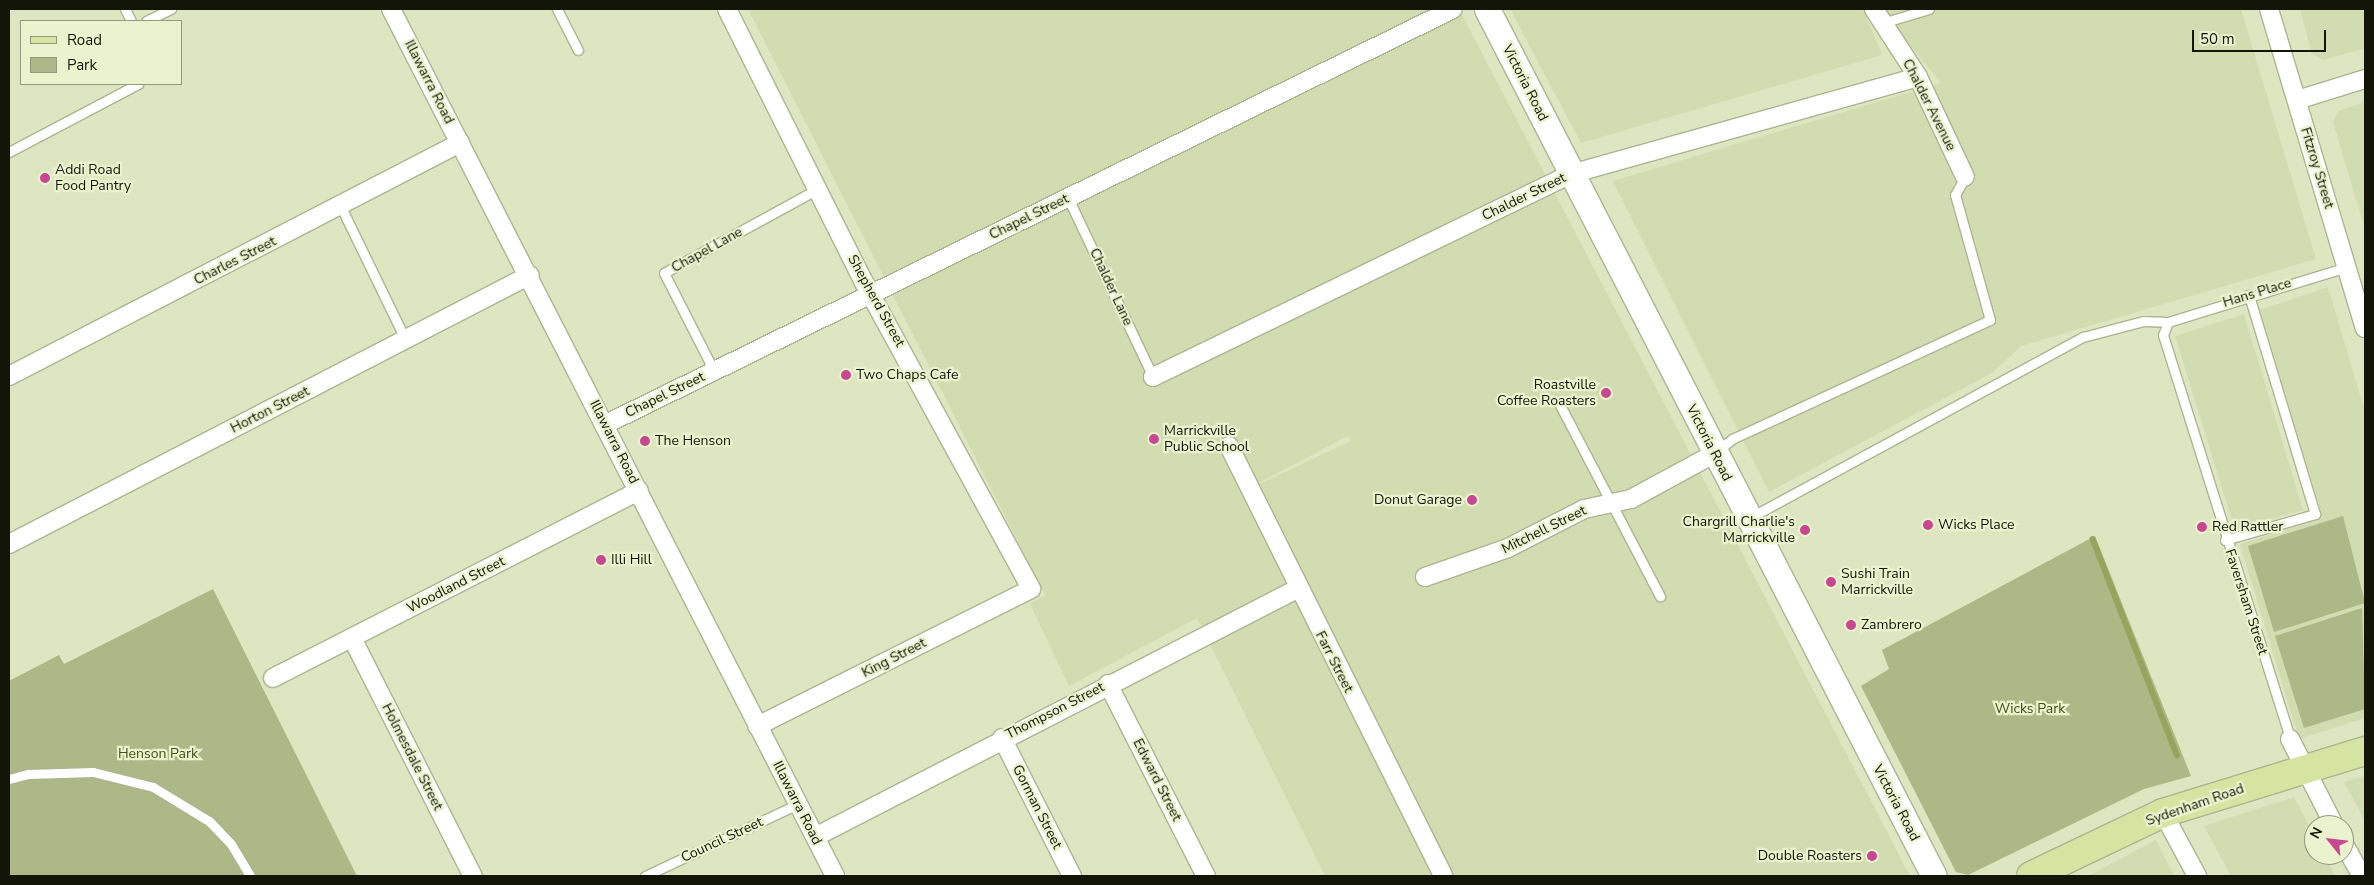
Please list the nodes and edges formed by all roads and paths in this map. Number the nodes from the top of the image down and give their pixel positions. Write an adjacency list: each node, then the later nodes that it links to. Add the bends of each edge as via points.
1 (171, 9): 10 (lane)
2 (391, 9): 16 (street, Illawarra Road)
3 (557, 9): 11 (lane)
4 (727, 9): 20 (street, Shepherd Street)
5 (1453, 9): 21 (street, Chapel Street)
6 (1487, 9): 18 (main road, Victoria Road)
7 (1929, 9): 9 (lane)
8 (2270, 9): 15 (street, Fitzroy Street)
9 (1878, 16): 12 (street, Chalder Avenue)
10 (148, 20)
11 (578, 50)
12 (1918, 77): 18 (street, Chalder Street); 19 (street, Chalder Avenue)
13 (2365, 79): 15 (street)
14 (136, 85): 17 (lane)
15 (2297, 100): 23 (street, Fitzroy Street)
16 (460, 143): 22 (street, Charles Street); 24 (street, Illawarra Road)
17 (9, 152)
18 (1571, 174): 32 (street, Chalder Street); 36 (main road, Victoria Road)
19 (1965, 177): 36 (lane, via 1955,195 1990,320 1732,439)
20 (819, 188): 25 (street, Shepherd Street); 30 (lane, Chapel Lane, via 664,273)
21 (1068, 198): 25 (street, Chapel Street); 32 (lane, Chalder Lane)
22 (341, 207): 29 (lane); 31 (street, Charles Street)
23 (2347, 268): 26 (lane, Hans Place); 28 (street, Fitzroy Street)
24 (530, 275): 29 (street, Horton Street); 34 (street, Illawarra Road)
25 (871, 293): 30 (street, Chapel Street); 43 (street, Shepherd Street)
26 (2249, 295): 27 (lane, Hans Place); 40 (lane, via 2314,514)
27 (2168, 322): 39 (lane, via 2143,321 2083,337); 40 (lane, Faversham Street, via 2163,335)
28 (2365, 328)
29 (406, 341): 41 (street, Horton Street)
30 (714, 371): 34 (street, Chapel Street)
31 (9, 376)
32 (1153, 377)
33 (1560, 405): 38 (lane)
34 (604, 425): 37 (street, Illawarra Road)
35 (1229, 446): 44 (street, Farr Street)
36 (1714, 454): 38 (street, Mitchell Street, via 1631,499); 39 (main road, Victoria Road)
37 (639, 491): 46 (street, Woodland Street); 49 (street, Illawarra Road)
38 (1612, 502): 42 (street, Mitchell Street, via 1584,509 1508,548); 45 (lane)
39 (1748, 518): 68 (main road, Victoria Road)
40 (2226, 540): 51 (lane, Faversham Street)
41 (9, 544)
42 (1425, 577)
43 (1030, 589): 49 (street, King Street)
44 (1297, 589): 48 (street, Thompson Street); 67 (street, Farr Street)
45 (1660, 596)
46 (352, 638): 47 (street, Woodland Street); 62 (street, Holmesdale Street)
47 (273, 678)
48 (1108, 684): 50 (street, Thompson Street); 66 (street, Edward Street)
49 (757, 726): 55 (street, Illawarra Road)
50 (1002, 738): 58 (street, Thompson Street); 65 (street, Gorman Street)
51 (2290, 739): 53 (street)
52 (2365, 751): 53 (main road, Sydenham Road)
53 (2304, 770): 56 (main road, Sydenham Road); 57 (street)
54 (9, 779): 61 (lane, via 28,774 93,772 153,786 209,820 232,844)
55 (798, 804): 58 (street, Illawarra Road); 63 (lane, Council Street)
56 (2163, 813): 60 (main road, Sydenham Road); 70 (street)
57 (2329, 815)
58 (815, 837): 64 (street, Illawarra Road)
59 (2354, 862): 71 (street)
60 (2060, 870): 69 (main road, Sydenham Road)
61 (250, 876)
62 (473, 876)
63 (646, 876)
64 (835, 876)
65 (1072, 876)
66 (1206, 876)
67 (1443, 876)
68 (1934, 876)
69 (2032, 876)
70 (2197, 876)
71 (2362, 876)

